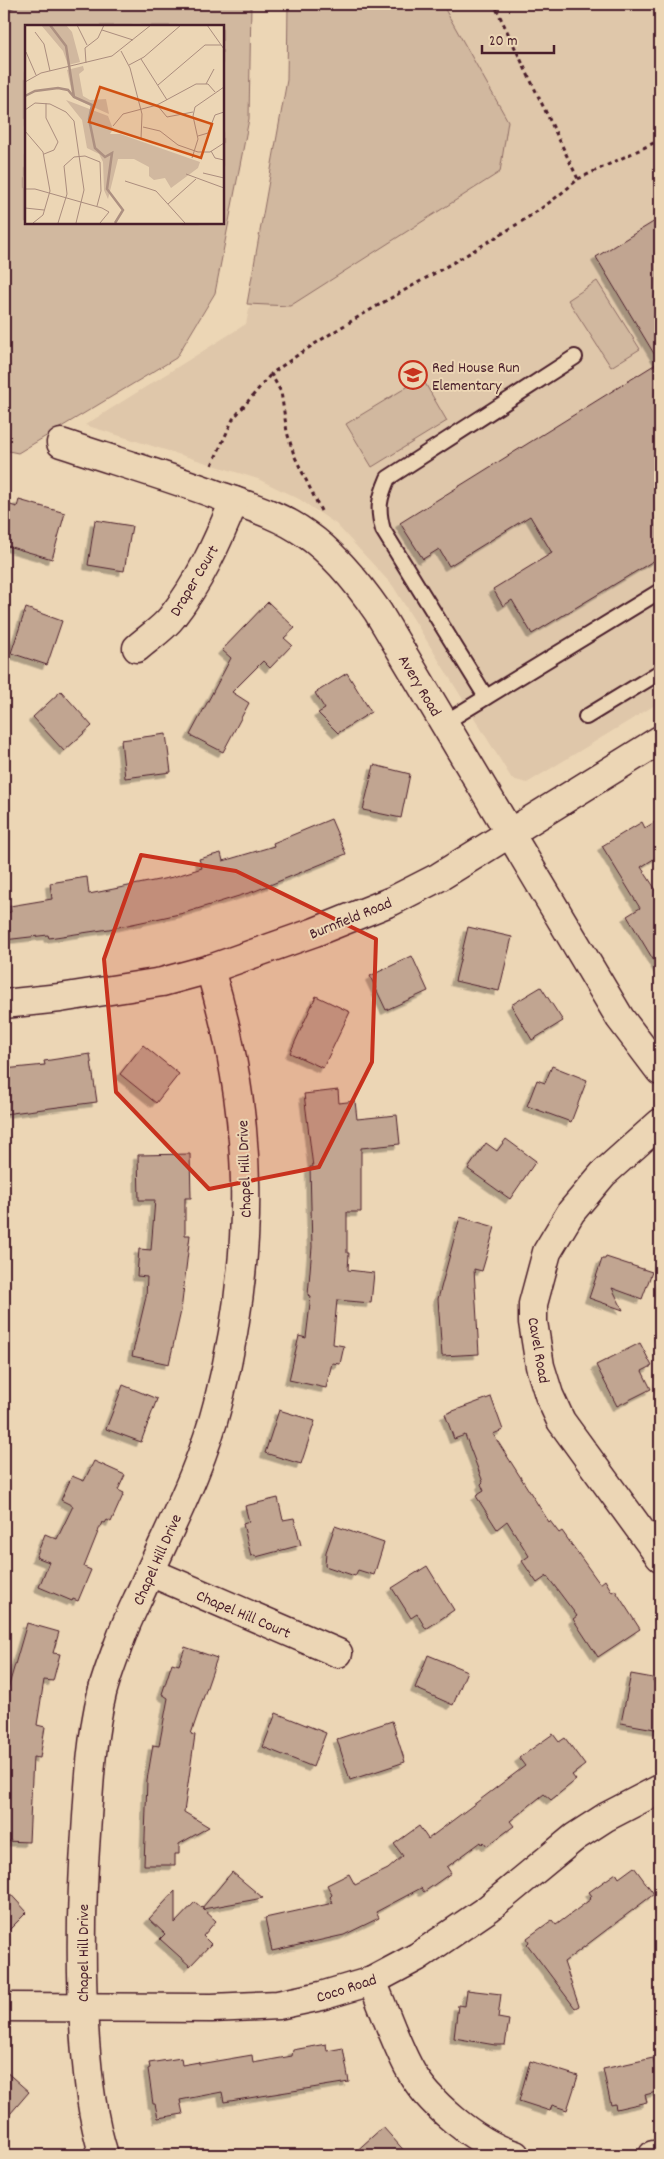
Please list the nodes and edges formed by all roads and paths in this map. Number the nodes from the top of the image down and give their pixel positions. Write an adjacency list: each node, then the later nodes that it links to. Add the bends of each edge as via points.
1 (494, 4): 3 (path)
2 (660, 140): 3 (path)
3 (578, 179): 5 (path, via 515,226 306,348)
4 (575, 357): 13 (lane, via 388,478 380,497 378,513 383,530)
5 (271, 374): 7 (path, via 234,420); 9 (path, via 281,392 294,455)
6 (61, 443): 7 (street, Avery Road)
7 (203, 489): 8 (street, Avery Road)
8 (234, 501): 11 (street, Draper Court, via 219,538 184,600 171,619); 15 (street, Avery Road, via 280,518 328,552 378,612)
9 (322, 512)
10 (660, 591): 13 (lane)
11 (137, 648)
12 (660, 672): 14 (lane)
13 (486, 697): 15 (lane)
14 (586, 717)
15 (444, 723): 17 (street, Avery Road)
16 (660, 740): 17 (street, Burnfield Road)
17 (509, 834): 18 (street, Burnfield Road, via 439,877 392,901); 20 (street, Avery Road, via 620,1018)
18 (210, 968): 19 (street, Burnfield Road, via 162,982 117,990); 23 (street, Chapel Hill Drive, via 233,1056 243,1131 246,1192 240,1295 231,1349 199,1465)
19 (4, 1004)
20 (660, 1071)
21 (660, 1123): 22 (street, Cavel Road, via 603,1174 571,1212 547,1252 533,1304 533,1322 540,1366 548,1394 561,1421)
22 (660, 1557)
23 (150, 1572): 24 (street, Chapel Hill Court); 28 (street, Chapel Hill Drive, via 122,1632 102,1694 93,1752 82,1910)
24 (338, 1653)
25 (660, 1789): 26 (street, Coco Road, via 575,1837 489,1908 416,1957)
26 (372, 1981): 28 (street, Coco Road, via 278,2005); 31 (street, via 408,2068 436,2104 482,2140)
27 (4, 2007): 28 (street, Coco Road)
28 (82, 2008): 30 (street, Chapel Hill Drive, via 93,2112)
29 (660, 2154): 32 (street)
30 (104, 2155)
31 (515, 2155)
32 (653, 2155)

